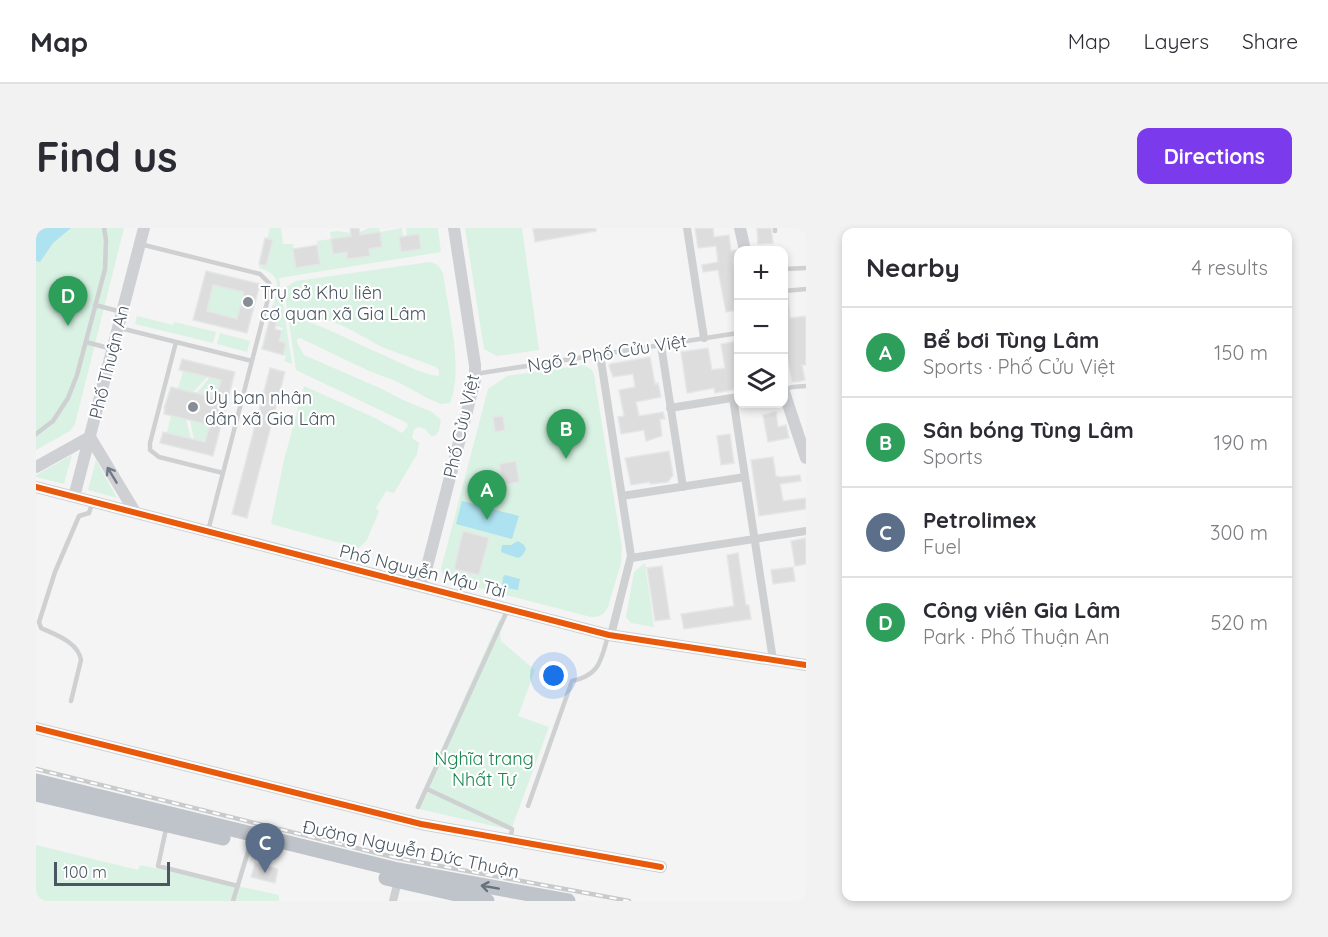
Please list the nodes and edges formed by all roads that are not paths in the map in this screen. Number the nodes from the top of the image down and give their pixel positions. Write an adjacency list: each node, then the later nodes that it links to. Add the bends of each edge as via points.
1 (104, 228): 12 (lane, via 105,268)
2 (144, 228): 6 (street, Phố Thuận An)
3 (454, 228): 23 (street, Phố Cửu Việt)
4 (687, 228): 16 (street)
5 (740, 228): 7 (street)
6 (140, 244): 13 (street, Phố Thuận An); 22 (lane, via 267,279 270,291)
7 (744, 246)
8 (806, 268): 9 (lane)
9 (788, 269)
10 (806, 289): 11 (lane)
11 (788, 291)
12 (95, 305): 13 (lane); 17 (lane)
13 (122, 312): 14 (street, Phố Thuận An)
14 (118, 327): 18 (lane); 20 (street, Phố Thuận An)
15 (734, 334): 16 (lane, Ngõ 2 Phố Cửu Việt)
16 (704, 338): 19 (lane, Ngõ 2 Phố Cửu Việt)
17 (86, 342): 20 (lane); 30 (lane, via 68,398 52,421)
18 (176, 342): 22 (lane); 34 (lane, via 150,450 159,457)
19 (661, 345): 21 (lane, Ngõ 2 Phố Cửu Việt); 28 (street)
20 (112, 349): 31 (street, Phố Thuận An)
21 (600, 354): 23 (lane, Ngõ 2 Phố Cửu Việt); 38 (street)
22 (252, 361): 34 (lane)
23 (475, 374): 46 (street, Phố Cửu Việt)
24 (806, 386): 25 (lane)
25 (788, 389)
26 (734, 398): 28 (street)
27 (788, 406): 32 (street)
28 (670, 408): 37 (street)
29 (737, 408): 35 (street)
30 (36, 434)
31 (90, 437): 33 (street); 39 (street, Phố Thuận An); 41 (street, one-way to 31)
32 (806, 458)
33 (36, 467)
34 (223, 473): 42 (lane)
35 (745, 477): 37 (street); 44 (street)
36 (36, 487): 39 (street, Phố Nguyễn Mậu Tài)
37 (683, 487): 38 (street)
38 (622, 496): 45 (street)
39 (74, 497): 40 (street, Phố Nguyễn Mậu Tài)
40 (93, 501): 41 (street, Phố Nguyễn Mậu Tài); 51 (lane, via 89,513 79,516 39,622 41,628 73,645 80,654)
41 (135, 512): 42 (street, Phố Nguyễn Mậu Tài)
42 (208, 531): 46 (street, Phố Nguyễn Mậu Tài)
43 (806, 531): 44 (street)
44 (754, 538): 45 (street); 49 (street)
45 (631, 558): 48 (street)
46 (422, 586): 47 (street, Phố Nguyễn Mậu Tài)
47 (508, 609): 48 (street, Phố Nguyễn Mậu Tài); 54 (lane)
48 (610, 635): 49 (street, Phố Nguyễn Mậu Tài); 56 (lane, via 598,667 572,681)
49 (773, 660): 50 (street, Phố Nguyễn Mậu Tài)
50 (806, 665)
51 (71, 701)
52 (36, 728): 59 (street, via 372,813)
53 (36, 782): 60 (highway, Đường Nguyễn Đức Thuận)
54 (427, 789): 57 (lane); 59 (lane, via 512,829)
55 (36, 794): 58 (highway, Đường Nguyễn Đức Thuận)
56 (528, 806)
57 (418, 807)
58 (167, 825): 60 (highway, Đường Nguyễn Đức Thuận); 63 (lane, via 158,866)
59 (509, 841): 61 (street)
60 (260, 844): 62 (highway, Đường Nguyễn Đức Thuận); 63 (lane); 67 (highway, Đường Nguyễn Đức Thuận, one-way to 60)
61 (661, 867)
62 (398, 881): 65 (street); 66 (highway, Đường Nguyễn Đức Thuận)
63 (238, 886): 64 (lane)
64 (233, 901)
65 (393, 901)
66 (487, 901)
67 (568, 901)

